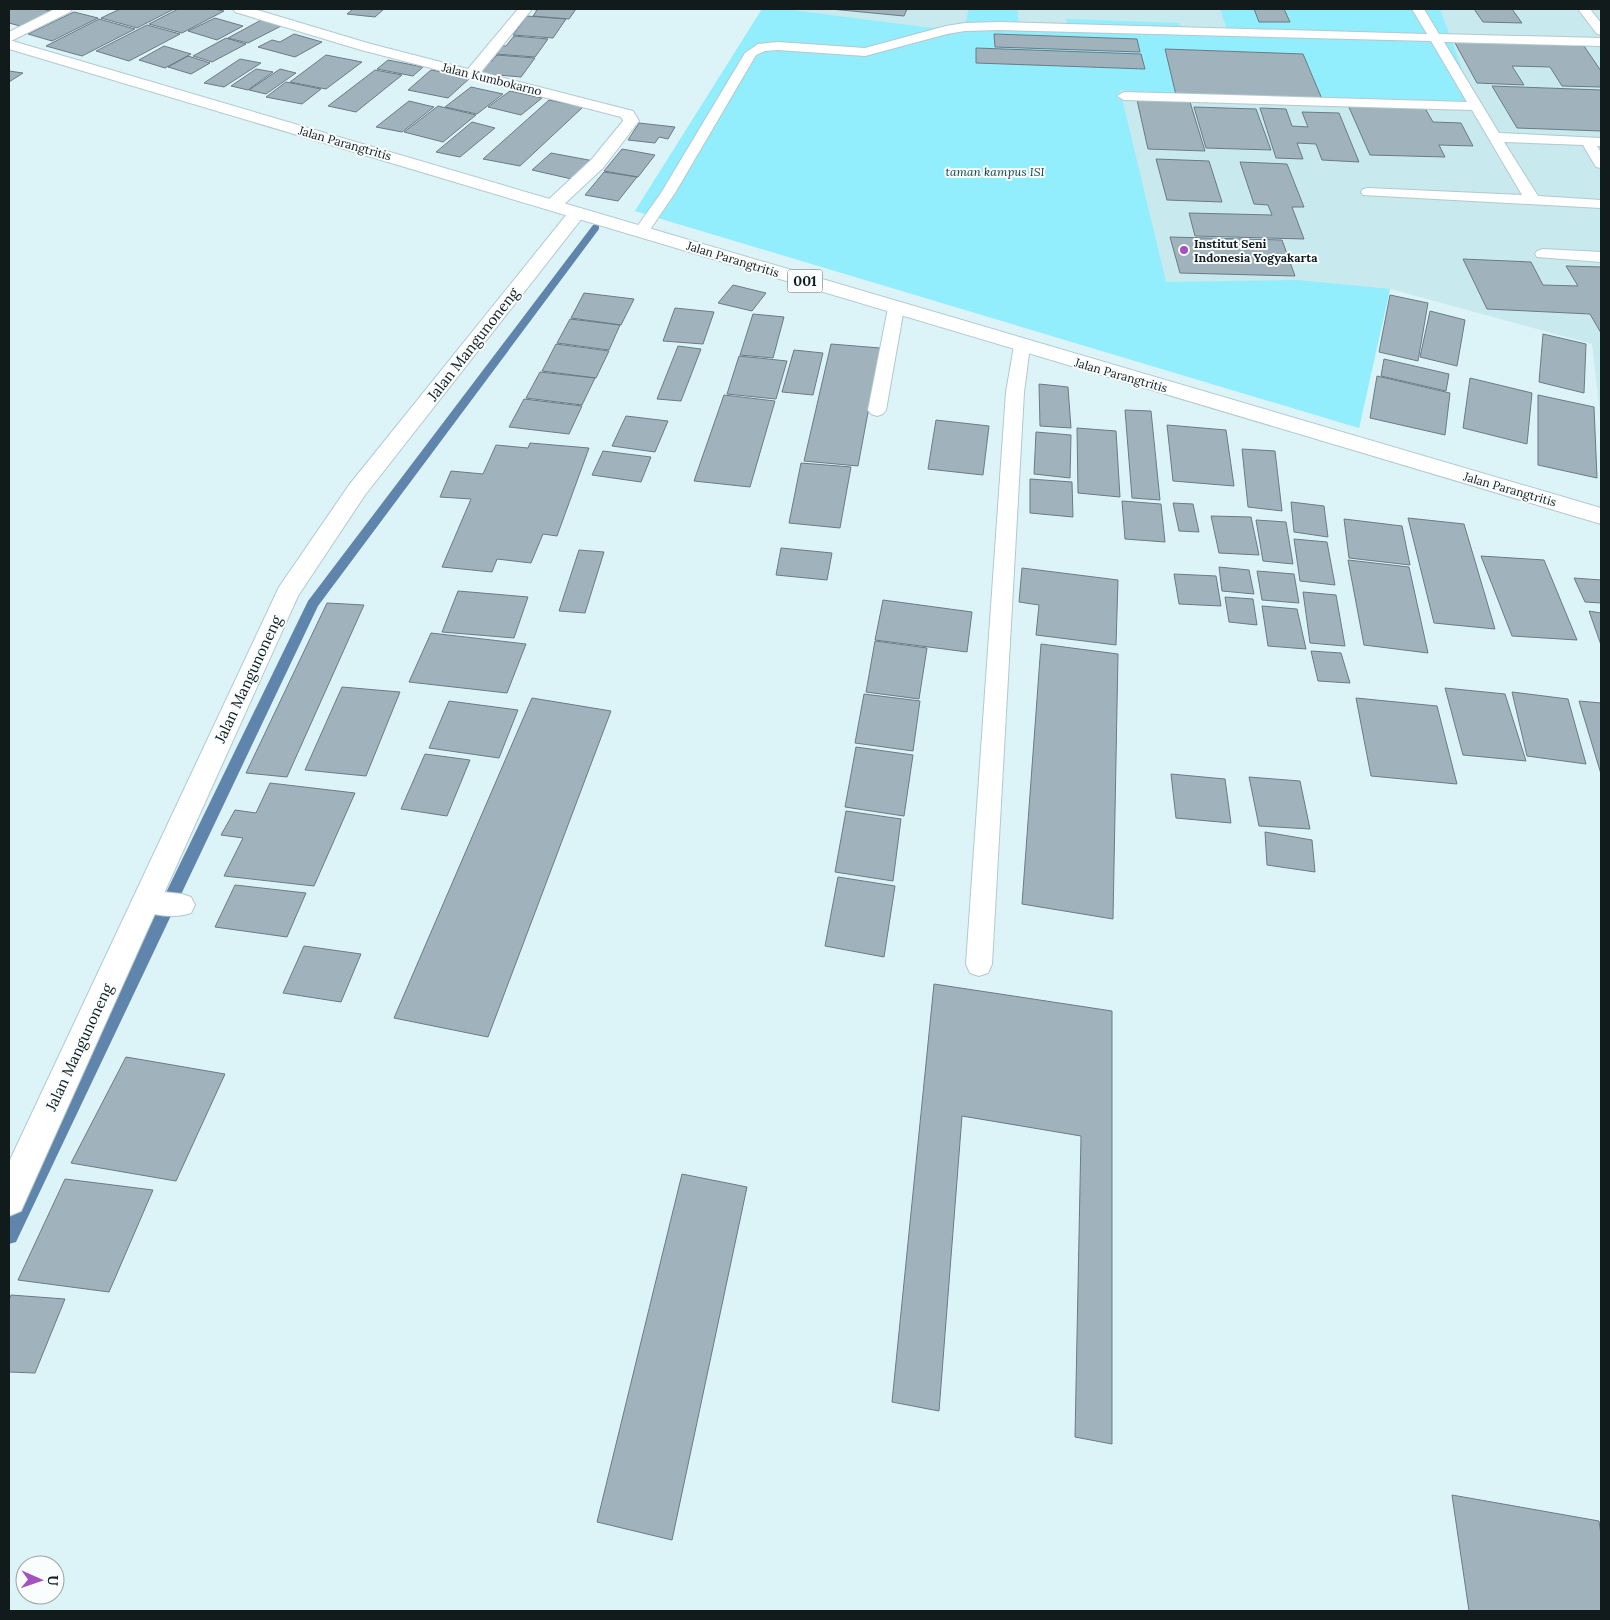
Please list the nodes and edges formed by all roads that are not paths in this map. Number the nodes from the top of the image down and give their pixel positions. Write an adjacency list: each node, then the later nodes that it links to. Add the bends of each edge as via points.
1 (65, 9): 8 (street)
2 (240, 9): 11 (street, Jalan Kumbokarno)
3 (525, 9): 11 (street)
4 (1418, 9): 7 (lane)
5 (1584, 9): 6 (lane)
6 (1601, 32)
7 (1435, 37): 9 (lane); 13 (lane); 22 (lane, via 999,22 946,30 865,52 762,47 751,53)
8 (9, 38)
9 (1601, 42)
10 (9, 44): 20 (street, Jalan Parangtritis / 001)
11 (471, 74): 20 (street, Jalan Kumbokarno, via 620,111 630,118 631,121 597,164)
12 (1124, 96): 13 (lane)
13 (1477, 106): 14 (lane)
14 (1495, 137): 15 (lane); 18 (lane)
15 (1594, 141): 16 (lane)
16 (1601, 164)
17 (1368, 192): 18 (lane)
18 (1533, 201): 19 (lane)
19 (1601, 204)
20 (553, 205): 21 (street, Jalan Parangtritis / 001)
21 (577, 213): 22 (street, Jalan Parangtritis / 001); 30 (street, Jalan Mangunoneng, via 357,490 287,593 162,903)
22 (642, 231): 25 (street, Jalan Parangtritis / 001)
23 (1543, 254): 24 (lane)
24 (1601, 257)
25 (896, 308): 26 (street, Jalan Parangtritis / 001); 27 (lane)
26 (1022, 346): 28 (street, Jalan Parangtritis / 001); 29 (lane, via 1015,392)
27 (877, 410)
28 (1601, 516)
29 (979, 964)
30 (9, 1199)

